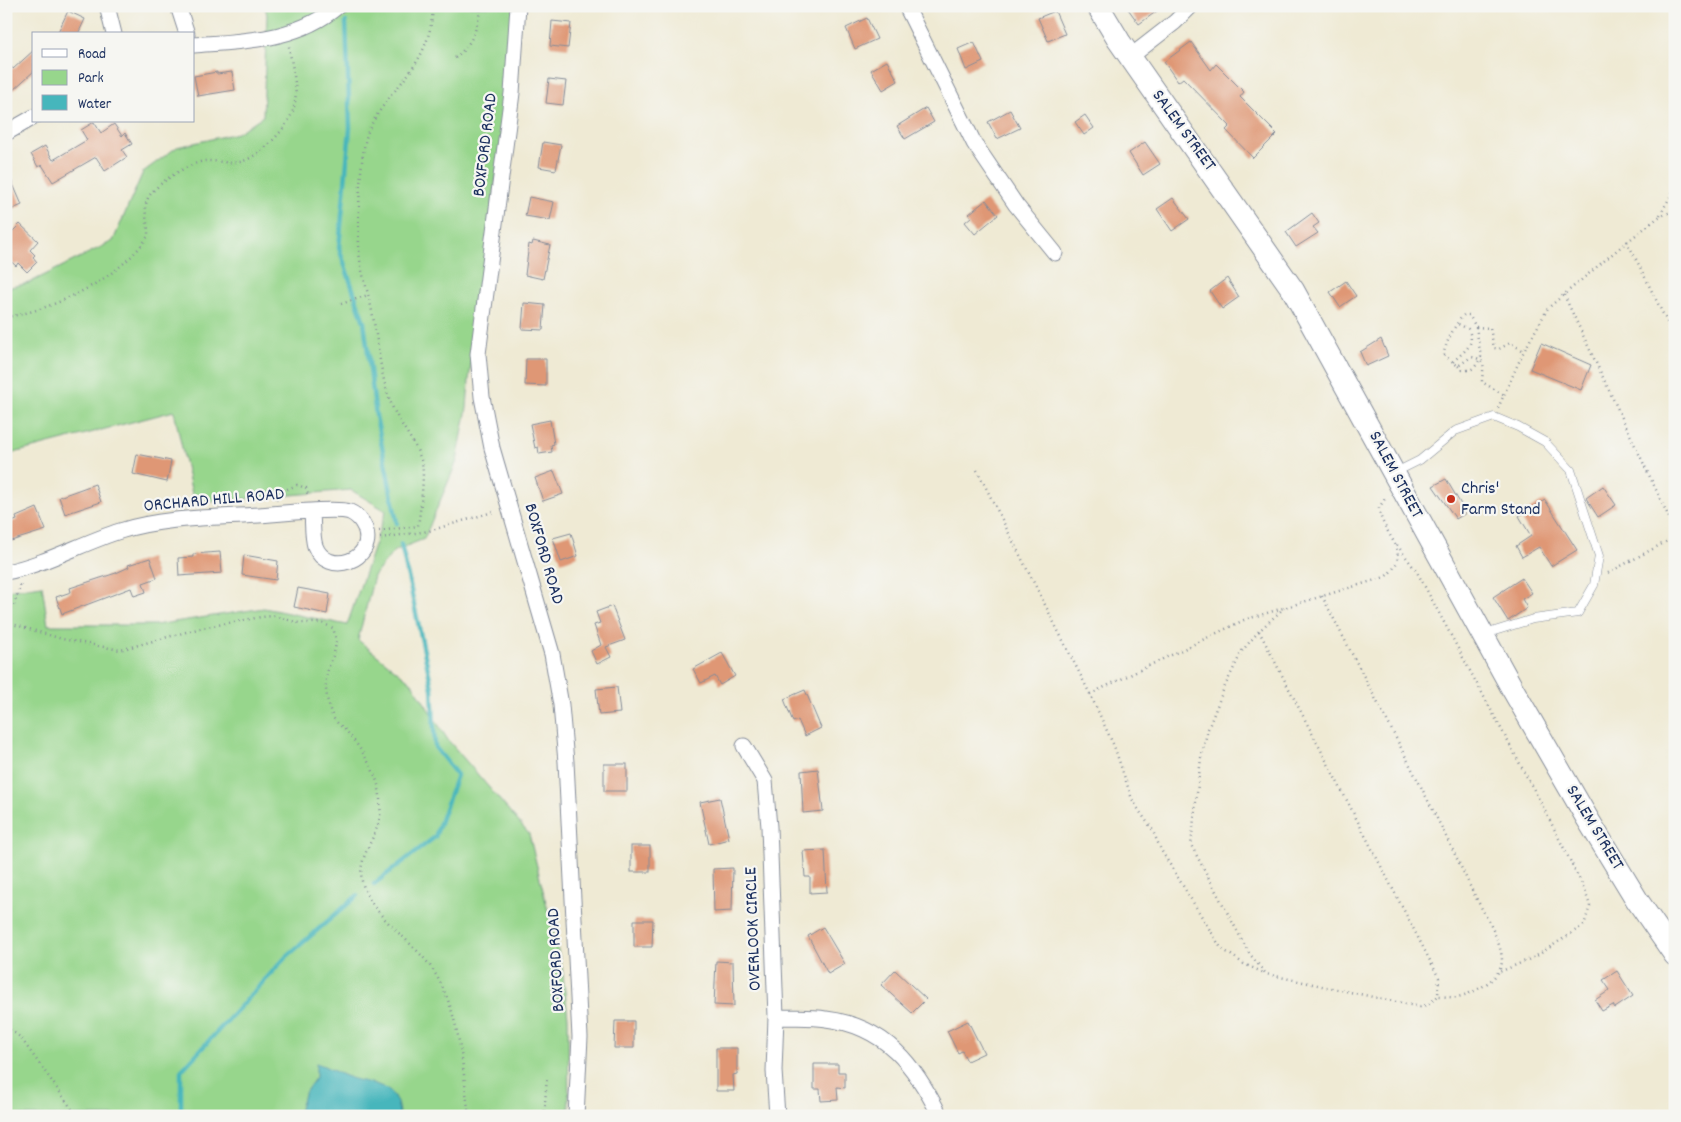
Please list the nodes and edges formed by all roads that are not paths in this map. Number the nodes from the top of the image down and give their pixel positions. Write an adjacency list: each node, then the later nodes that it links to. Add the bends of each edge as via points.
1 (107, 6): 8 (street)
2 (178, 6): 9 (street)
3 (338, 6): 10 (street, via 328,15 285,34 255,41)
4 (518, 6): 22 (street, BOXFORD ROAD, via 512,93 478,354 482,398 492,448 552,654 561,705 580,1036)
5 (906, 6): 14 (street, via 974,143 1016,205)
6 (1098, 6): 11 (main road, SALEM STREET)
7 (1190, 6): 11 (street)
8 (114, 32)
9 (186, 32)
10 (195, 45)
11 (1130, 57): 15 (main road, SALEM STREET, via 1293,290)
12 (32, 118): 13 (street)
13 (6, 133)
14 (1056, 253)
15 (1398, 480): 18 (main road, SALEM STREET); 18 (lane, via 1455,431 1494,417 1518,426 1544,442 1571,470 1599,556 1595,580 1578,613 1533,619)
16 (312, 512): 16 (street, ORCHARD HILL ROAD, via 315,545 321,555 340,564 356,559 370,535 363,524 351,513); 17 (street, ORCHARD HILL ROAD, via 147,524 120,531 38,564)
17 (6, 572)
18 (1482, 635): 20 (main road, SALEM STREET, via 1587,818)
19 (744, 746): 21 (street, OVERLOOK CIRCLE, via 765,781)
20 (1675, 955)
21 (776, 1017): 23 (street, OVERLOOK CIRCLE, via 774,1071); 24 (street, via 827,1018 886,1040 913,1071)
22 (576, 1116)
23 (777, 1116)
24 (940, 1116)

